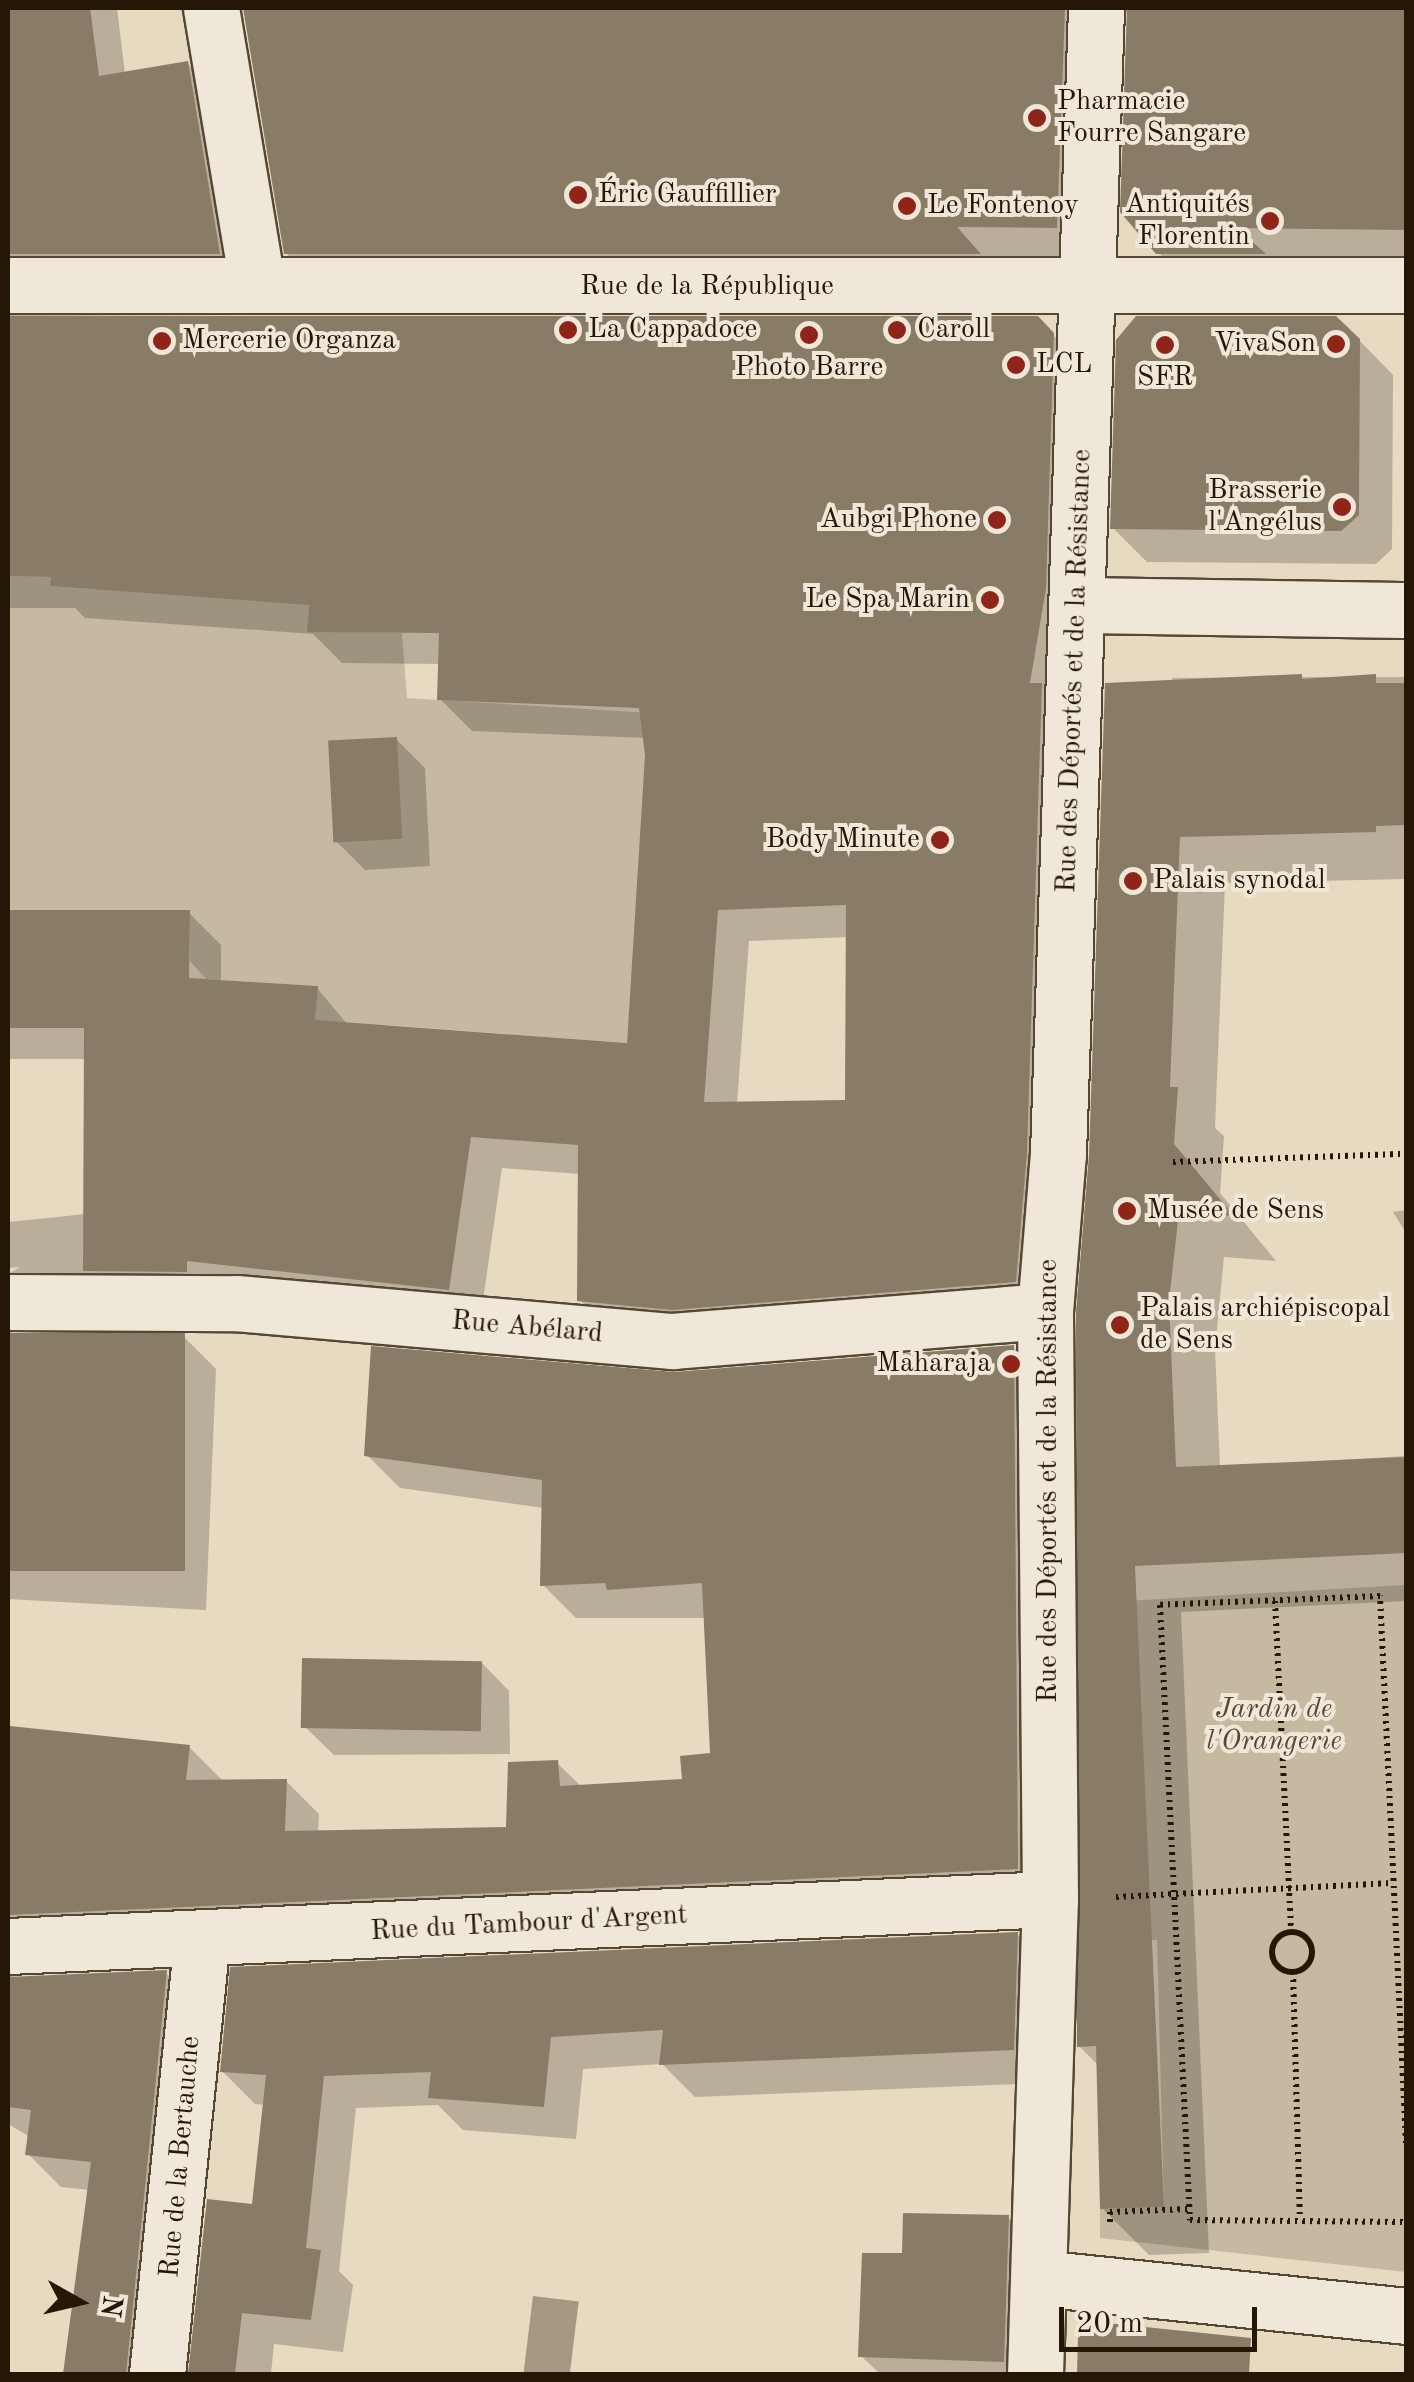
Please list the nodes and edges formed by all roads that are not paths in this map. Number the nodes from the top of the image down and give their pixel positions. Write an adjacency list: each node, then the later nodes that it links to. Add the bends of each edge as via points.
1 (211, 8): 3 (street)
2 (1096, 8): 6 (street, Rue des Déportés et de la Résistance)
3 (257, 284): 4 (street, Rue de la République); 6 (street, Rue de la République)
4 (8, 285)
5 (1406, 285): 6 (street, Rue de la République)
6 (1085, 287): 7 (street, Rue des Déportés et de la Résistance)
7 (1079, 605): 8 (street); 10 (street, Rue des Déportés et de la Résistance, via 1058,1154)
8 (1406, 610)
9 (8, 1302): 10 (street, Rue Abélard, via 236,1303 672,1340)
10 (1045, 1311): 11 (street, Rue des Déportés et de la Résistance)
11 (1050, 1899): 12 (street, Rue du Tambour d'Argent); 14 (street, Rue des Déportés et de la Résistance)
12 (202, 1939): 13 (street, Rue du Tambour d'Argent); 16 (street, Rue de la Bertauche)
13 (8, 1946)
14 (1039, 2278): 15 (street); 17 (street, Rue des Déportés et de la Résistance)
15 (1406, 2316)
16 (157, 2374)
17 (1035, 2374)

